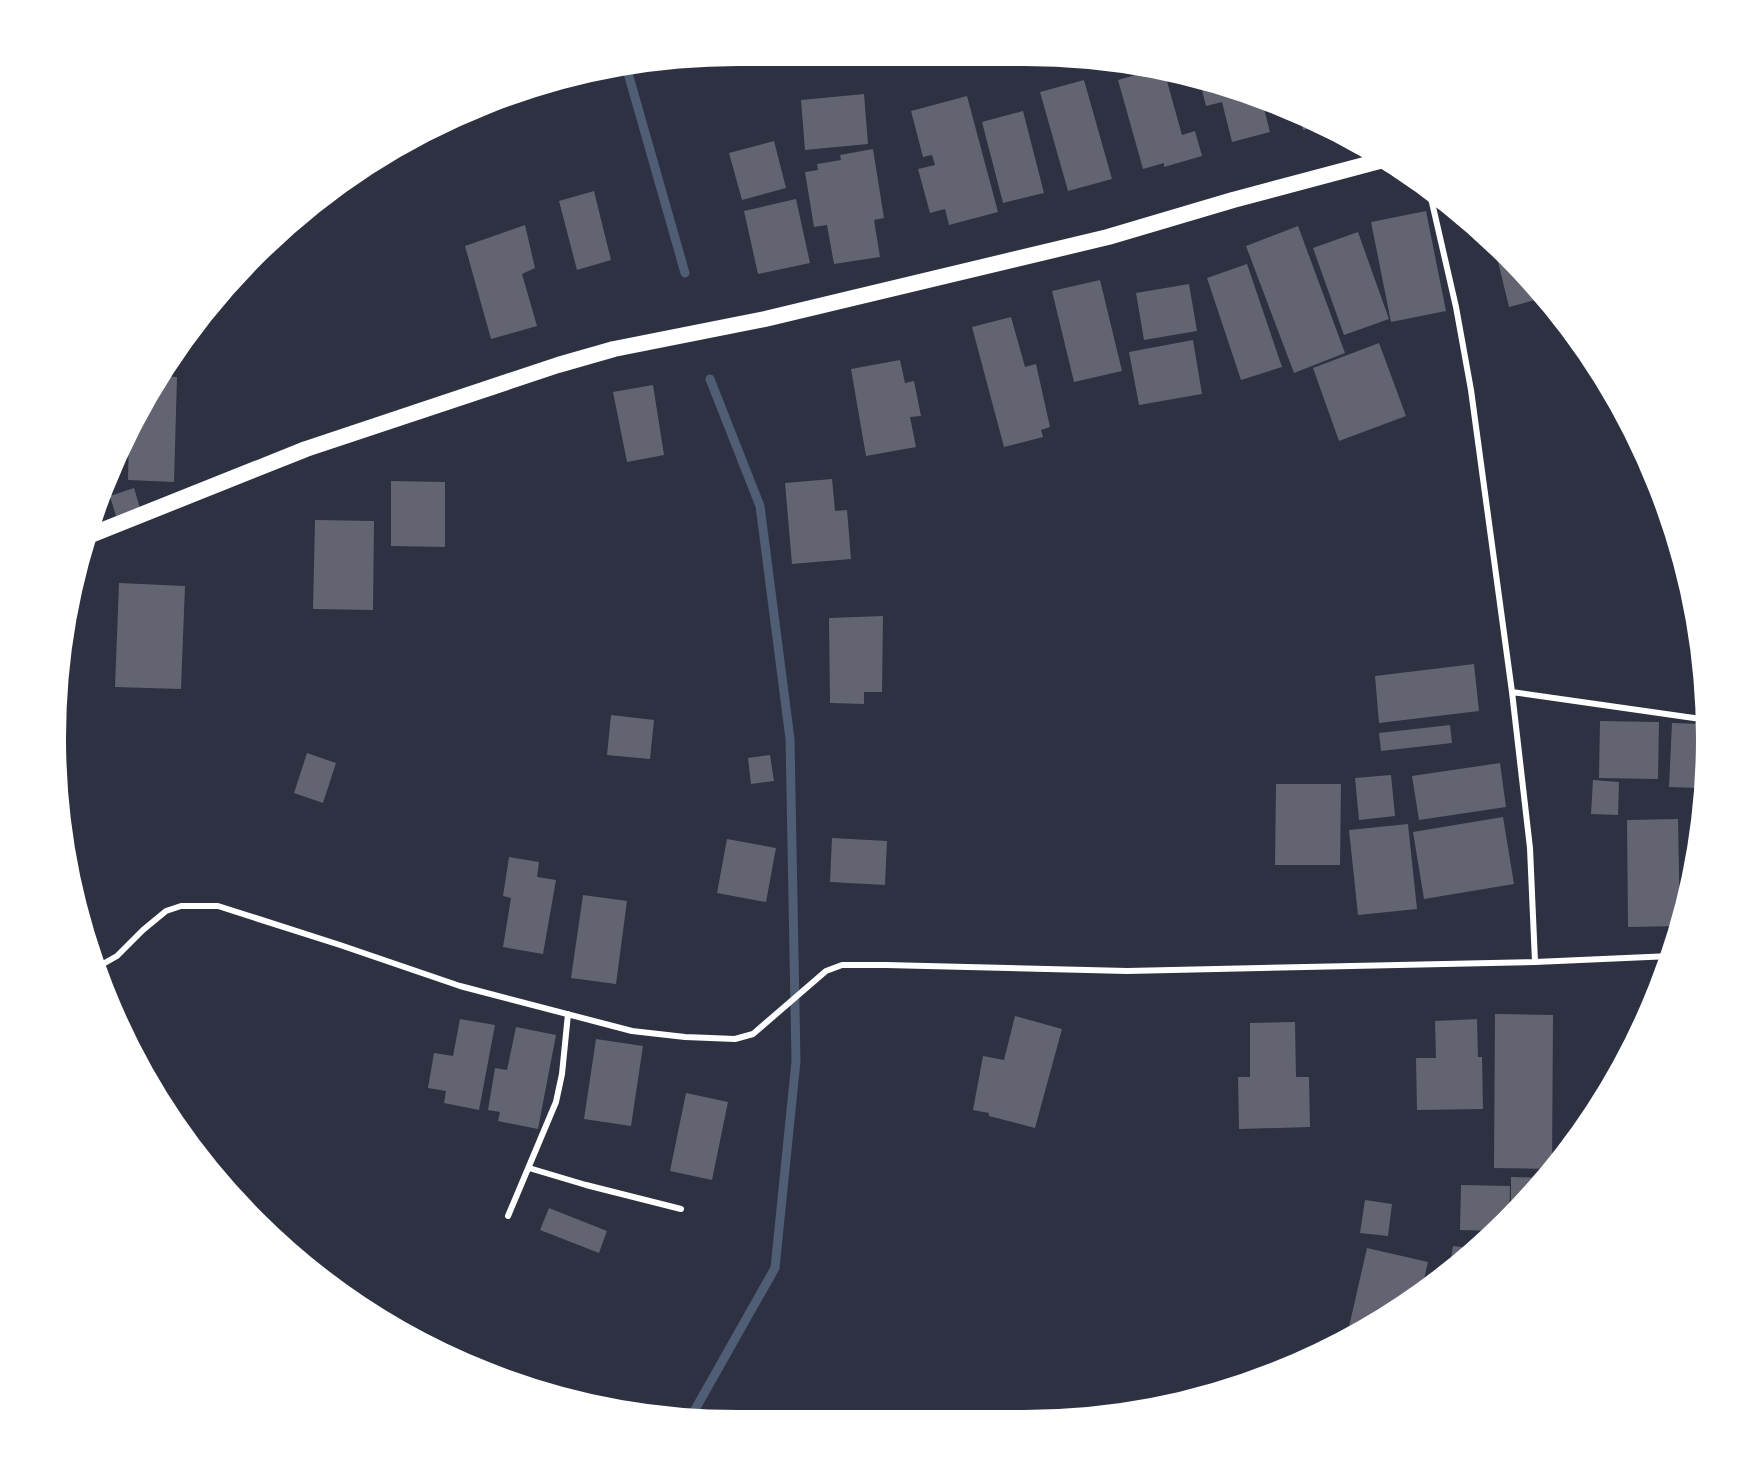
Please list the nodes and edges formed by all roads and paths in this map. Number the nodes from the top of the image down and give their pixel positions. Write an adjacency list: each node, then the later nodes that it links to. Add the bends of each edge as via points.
1 (1377, 162): 3 (highway, via 1108,237 558,365 306,449)
2 (1431, 198): 4 (street, via 1471,390)
3 (93, 534)
4 (1512, 692): 5 (street); 7 (street, via 1530,848)
5 (1699, 719)
6 (1663, 956): 7 (street)
7 (1535, 962): 9 (street, via 1127,971 842,965 825,970 753,1034 735,1039 643,1033)
8 (101, 965): 9 (street, via 117,956 166,911 181,906 218,906 460,986)
9 (568, 1014): 10 (street, via 559,1091)
10 (528, 1167): 11 (street); 12 (street)
11 (681, 1209)
12 (508, 1216)

